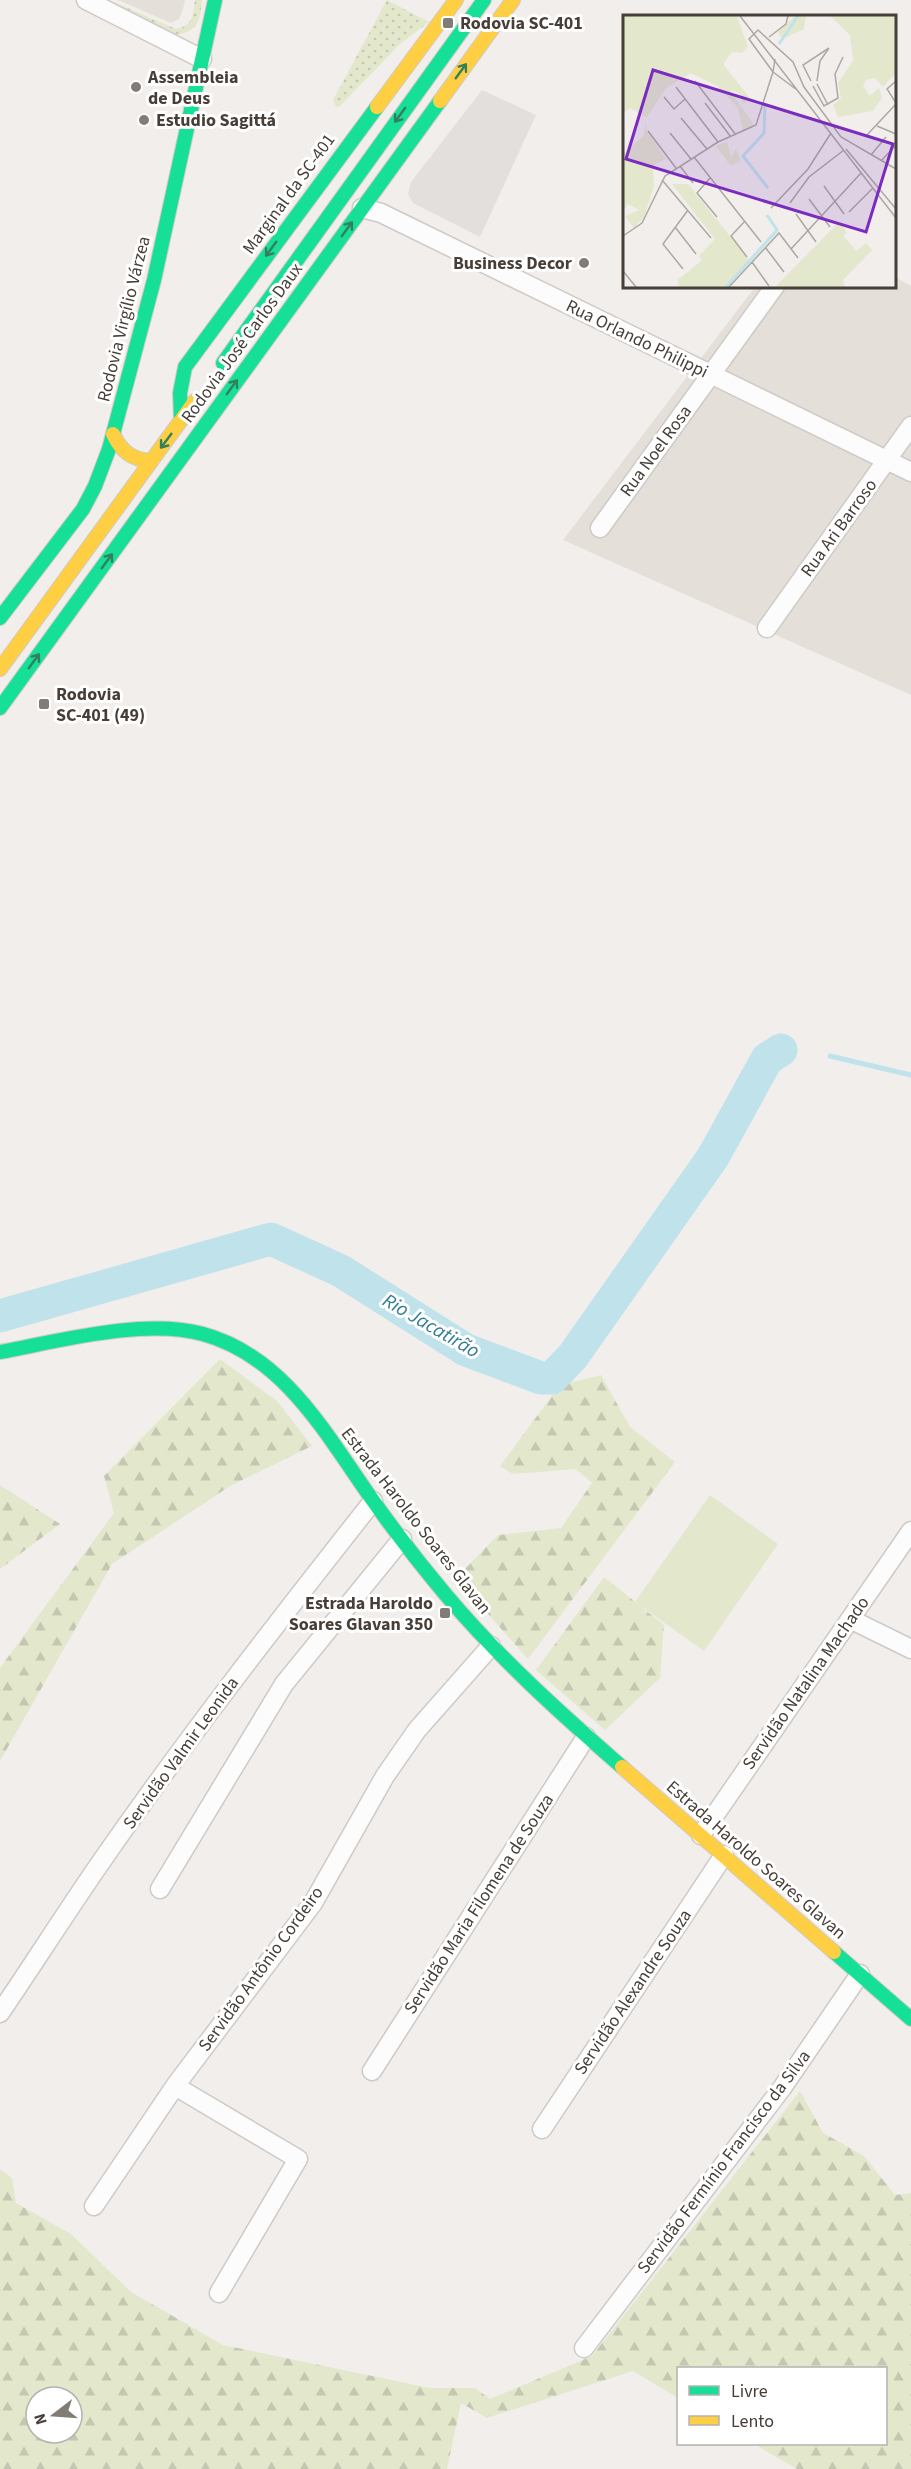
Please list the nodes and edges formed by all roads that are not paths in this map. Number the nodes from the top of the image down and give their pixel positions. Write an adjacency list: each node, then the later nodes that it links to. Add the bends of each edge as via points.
1 (86, 0): 6 (street)
2 (215, 0): 6 (main road, Rodovia Virgílio Várzea)
3 (456, 0): 12 (main road, Marginal da SC-401, one-way to 12, via 185,367 178,400)
4 (484, 0): 9 (main road, Rodovia José Carlos Daux, one-way to 9)
5 (513, 0): 7 (main road, Rodovia José Carlos Daux, one-way to 5)
6 (202, 59): 14 (main road, Rodovia Virgílio Várzea, via 154,280)
7 (362, 208): 10 (street, Rua Orlando Philippi, via 381,213); 24 (main road, Rodovia José Carlos Daux, one-way to 7)
8 (774, 288): 10 (street, Rua Noel Rosa)
9 (216, 372)
10 (711, 376): 16 (street, Rua Orlando Philippi); 18 (street, Rua Noel Rosa)
11 (202, 391): 12 (main road, Rodovia José Carlos Daux)
12 (181, 420): 15 (main road, Rodovia José Carlos Daux, one-way to 15)
13 (911, 426): 16 (street, Rua Ari Barroso)
14 (113, 434): 15 (main road, via 130,457); 20 (main road, Rodovia Virgílio Várzea, via 83,509)
15 (150, 461): 19 (main road, Rodovia José Carlos Daux)
16 (887, 461): 17 (street, Rua Orlando Philippi); 21 (street, Rua Ari Barroso)
17 (911, 472)
18 (600, 528)
19 (49, 602): 22 (main road); 23 (main road, Rodovia José Carlos Daux)
20 (0, 618)
21 (767, 628)
22 (8, 633)
23 (0, 669)
24 (0, 708)
25 (0, 1352): 26 (main road, Estrada Haroldo Soares Glavan, via 130,1332 191,1332 217,1339 244,1352 284,1382)
26 (373, 1501): 28 (main road, Estrada Haroldo Soares Glavan); 37 (street, Servidão Valmir Leonida, via 290,1606 101,1862)
27 (911, 1531): 29 (street, Servidão Natalina Machado)
28 (402, 1539): 30 (main road, Estrada Haroldo Soares Glavan); 35 (street, via 284,1684)
29 (850, 1619): 31 (street); 33 (street, Servidão Natalina Machado)
30 (491, 1646): 32 (main road, Estrada Haroldo Soares Glavan); 40 (street, Servidão Antônio Cordeiro, via 417,1730 385,1776 313,1903)
31 (911, 1649)
32 (586, 1737): 33 (main road, Estrada Haroldo Soares Glavan); 39 (street, Servidão Maria Filomena de Souza)
33 (701, 1835): 34 (main road, Estrada Haroldo Soares Glavan)
34 (724, 1855): 36 (main road, Estrada Haroldo Soares Glavan); 41 (street, Servidão Alexandre Souza)
35 (160, 1889)
36 (860, 1974): 38 (main road, Estrada Haroldo Soares Glavan); 44 (street, Servidão Fermínio Francisco da Silva, via 782,2088)
37 (0, 2013)
38 (911, 2019)
39 (372, 2071)
40 (175, 2086): 42 (street, Servidão Antônio Cordeiro); 43 (street, via 298,2159)
41 (542, 2129)
42 (94, 2206)
43 (219, 2293)
44 (584, 2348)

